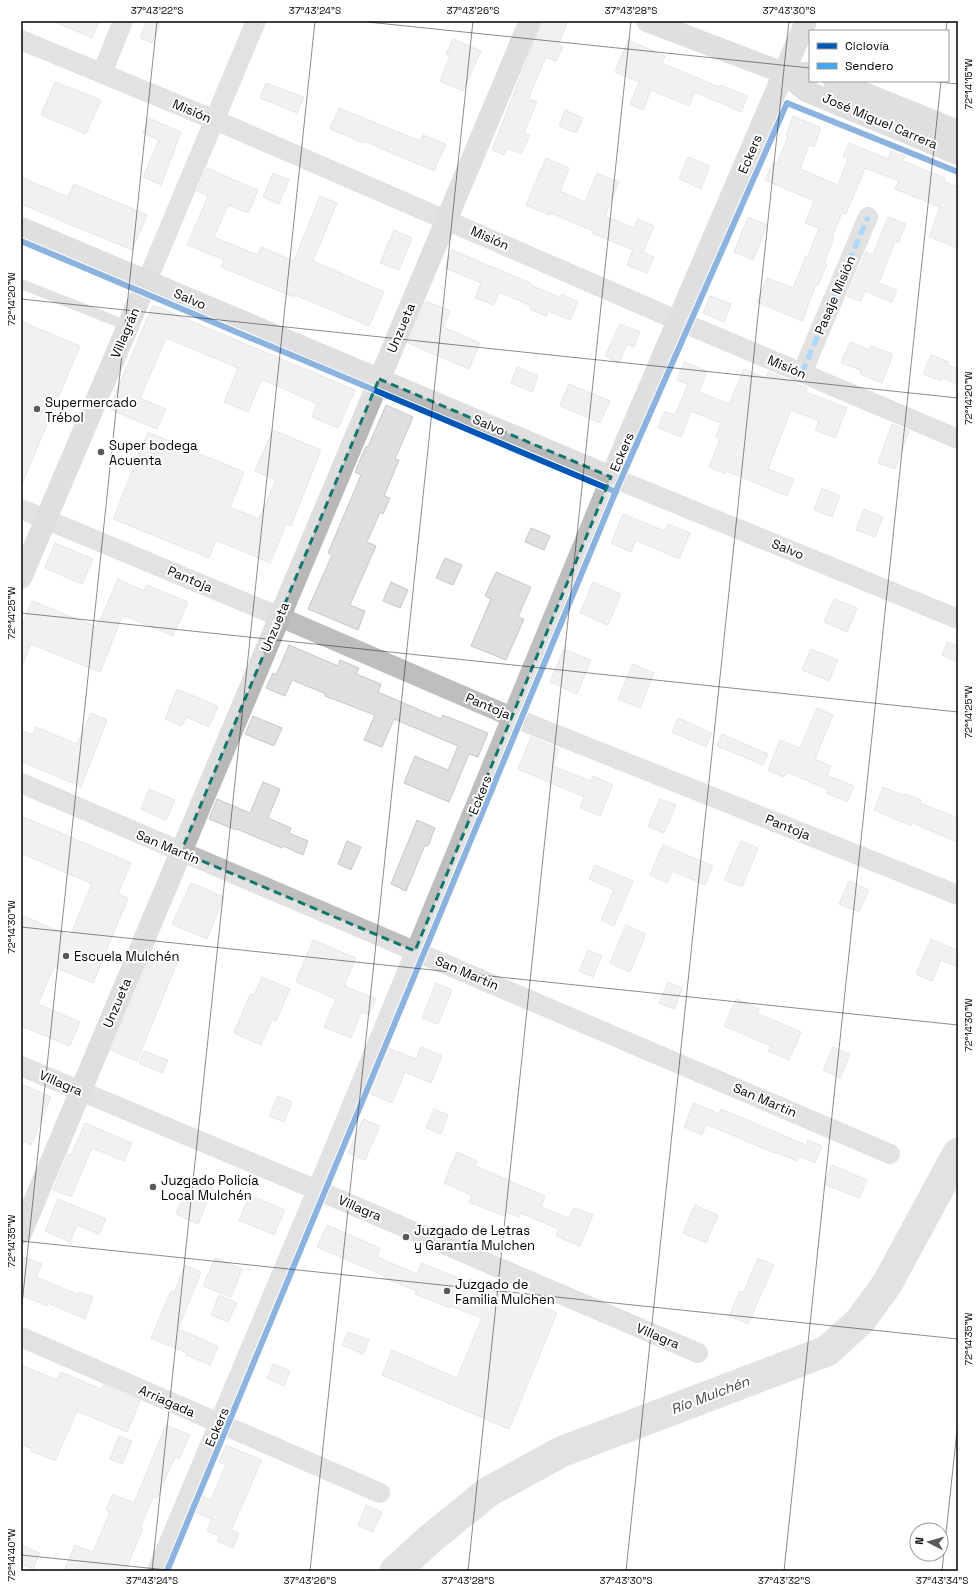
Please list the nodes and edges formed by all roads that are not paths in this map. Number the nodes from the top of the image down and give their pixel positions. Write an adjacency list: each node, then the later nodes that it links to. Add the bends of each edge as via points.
1 (123, 21): 8 (street)
2 (256, 21): 11 (street, Villagrán)
3 (530, 21): 15 (street, Unzueta)
4 (647, 21): 7 (street, José Miguel Carrera)
5 (806, 21): 7 (street, Eckers)
6 (21, 40): 8 (street, Misión)
7 (786, 69): 9 (street, José Miguel Carrera); 13 (street, José Miguel Carrera, via 806,91); 19 (street, Eckers)
8 (102, 73): 11 (street, Misión)
9 (809, 73)
10 (836, 82): 12 (street, José Miguel Carrera)
11 (215, 120): 15 (street, Misión); 17 (street, Villagrán)
12 (958, 131)
13 (958, 154)
14 (868, 217): 21 (street, Pasaje Misión)
15 (446, 219): 19 (street, Misión); 22 (street, Unzueta)
16 (21, 228): 17 (street, Salvo)
17 (147, 281): 20 (street, Villagrán); 22 (street, Salvo)
18 (21, 284): 20 (lane)
19 (678, 321): 21 (street, Misión); 24 (street, Eckers)
20 (128, 326): 26 (street, Villagrán)
21 (802, 373): 23 (street, Misión)
22 (379, 379): 24 (street, Salvo); 28 (street, Unzueta)
23 (958, 439)
24 (612, 477): 29 (street, Salvo); 30 (street, Eckers)
25 (21, 509): 26 (street, Pantoja)
26 (46, 519): 27 (street, Villagrán); 28 (street, Pantoja)
27 (21, 578)
28 (280, 617): 30 (street, Pantoja); 32 (street, Unzueta)
29 (958, 619)
30 (512, 717): 33 (street, Pantoja); 34 (street, Eckers)
31 (21, 783): 32 (street, San Martín)
32 (181, 852): 34 (street, San Martín); 36 (street, Unzueta)
33 (958, 895)
34 (415, 951): 37 (street, San Martín); 38 (street, Eckers)
35 (21, 1066): 36 (street, Villagra)
36 (81, 1092): 38 (street, Villagra); 39 (street, Unzueta)
37 (890, 1154)
38 (317, 1190): 41 (street, Villagra); 42 (street, Eckers)
39 (21, 1233)
40 (21, 1337): 42 (street, Arriagada)
41 (698, 1353)
42 (218, 1424): 43 (street, Arriagada); 44 (street, Eckers)
43 (380, 1493)
44 (157, 1571)

